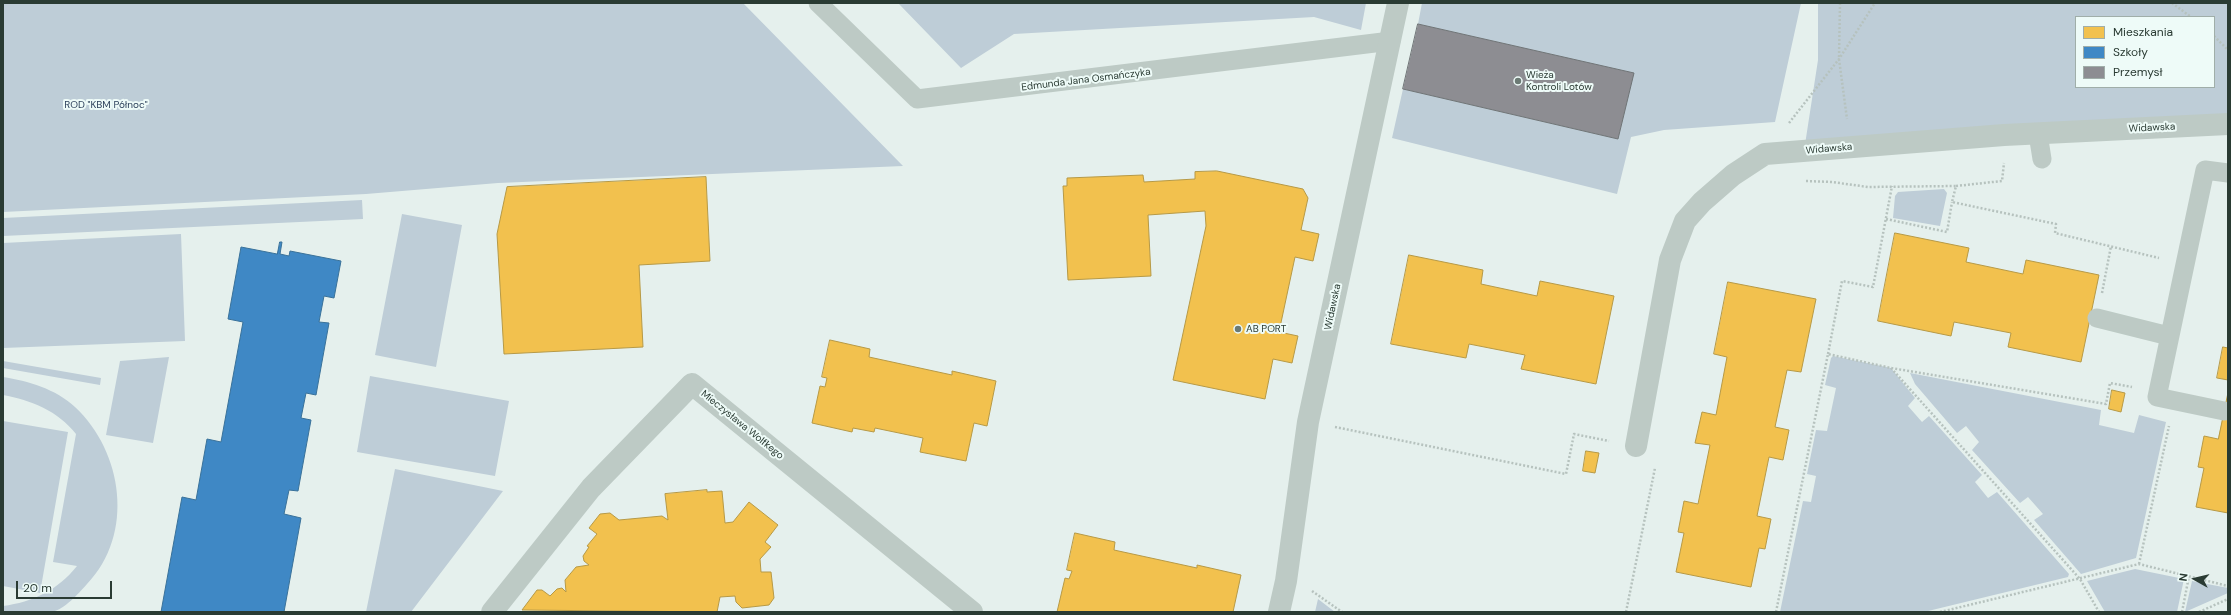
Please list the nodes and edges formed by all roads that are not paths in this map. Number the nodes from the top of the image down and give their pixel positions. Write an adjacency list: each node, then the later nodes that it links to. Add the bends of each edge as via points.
1 (818, 3): 3 (lane, Edmunda Jana Osmańczyka, via 917,99)
2 (1398, 3): 3 (street, Widawska)
3 (1391, 41): 14 (street, Widawska, via 1308,422)
4 (2228, 124): 5 (street, Widawska)
5 (2038, 134): 6 (lane); 11 (street, Widawska, via 1765,154 1733,175 1685,221 1670,260)
6 (2042, 159)
7 (2228, 173): 9 (lane, via 2205,170)
8 (2096, 318): 9 (lane)
9 (2169, 336): 10 (lane, via 2157,398)
10 (2224, 411)
11 (1636, 446)
12 (492, 612): 13 (street, Mieczysława Wolfkego, via 591,488 692,384)
13 (972, 612)
14 (1280, 612)

